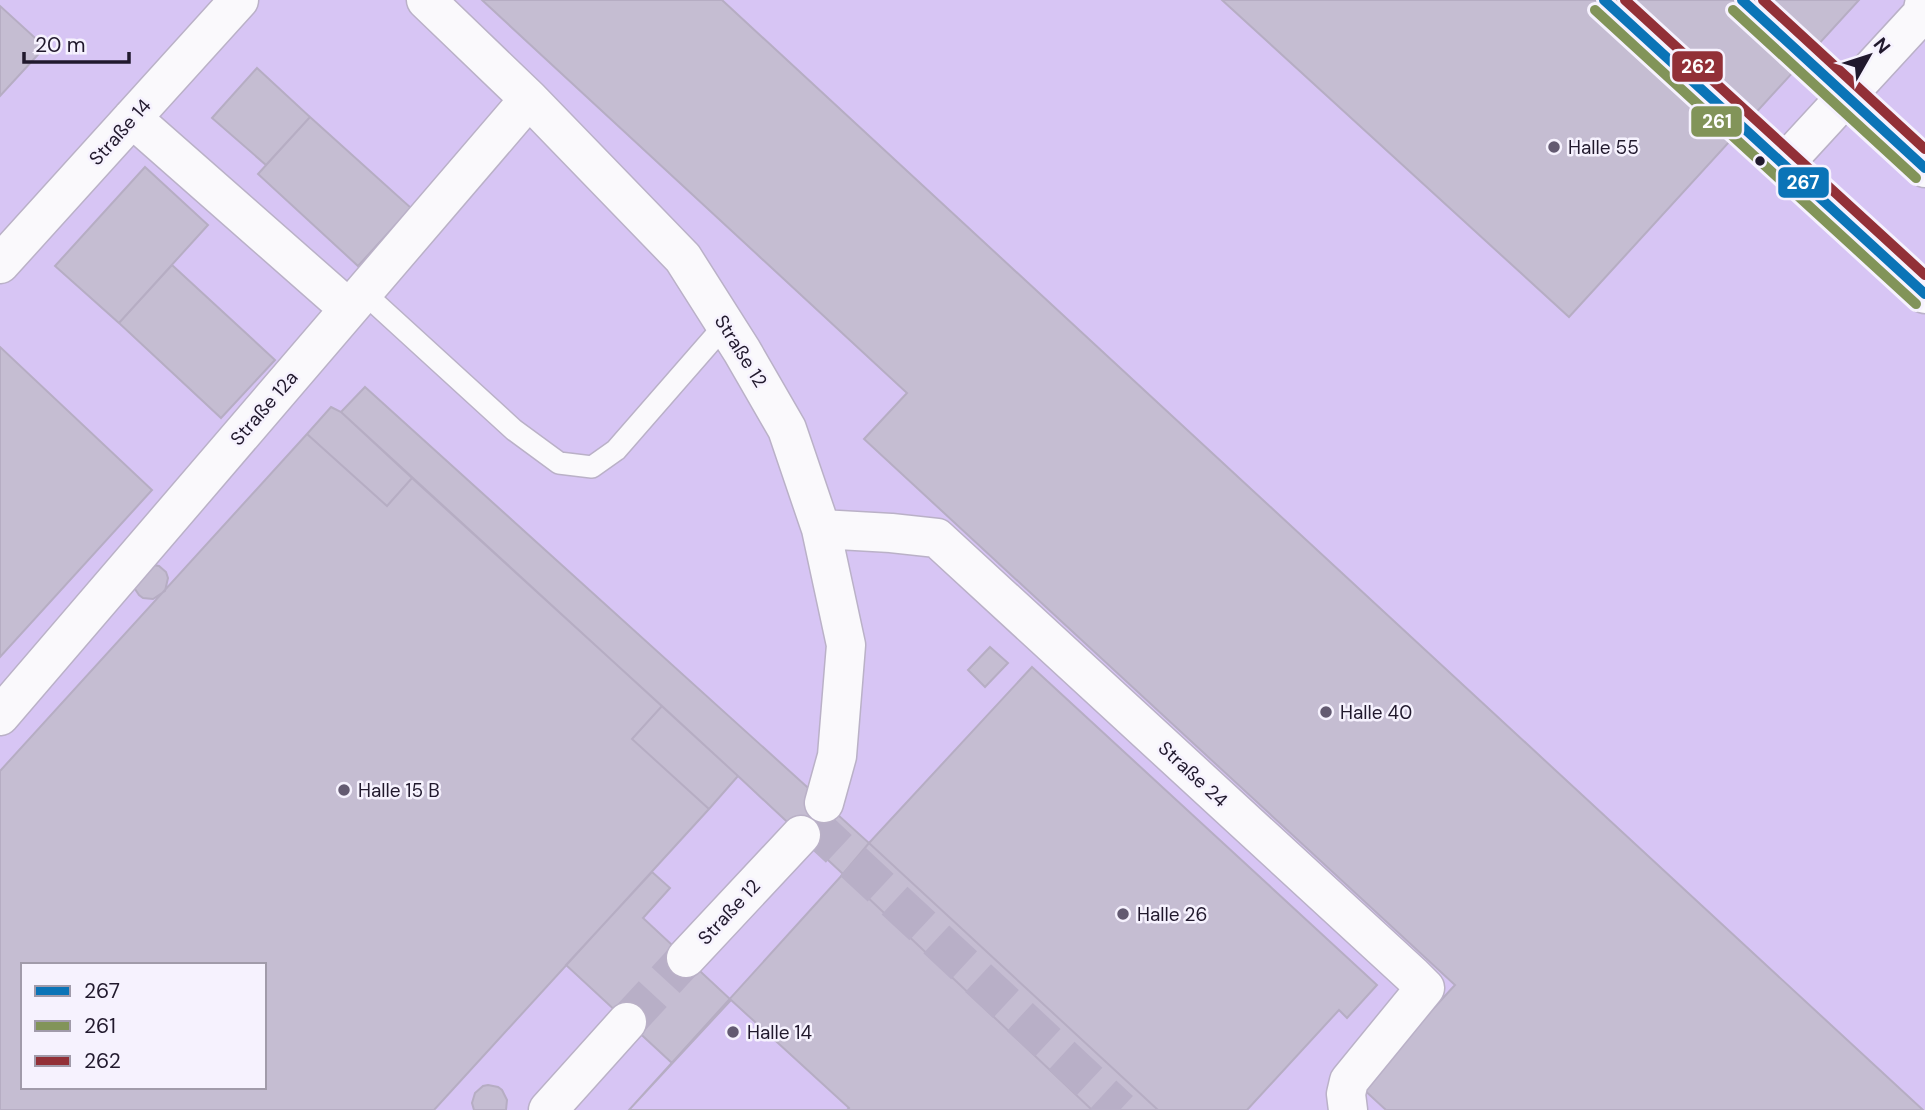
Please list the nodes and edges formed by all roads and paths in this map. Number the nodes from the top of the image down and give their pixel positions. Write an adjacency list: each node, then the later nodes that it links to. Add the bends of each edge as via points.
1 (239, 0): 7 (street, Straße 14)
2 (426, 0): 6 (street, Straße 12)
3 (1925, 0): 5 (street, via 1922,14)
4 (1806, 58): 5 (street)
5 (1847, 96): 9 (street); 10 (street)
6 (529, 99): 13 (street, Straße 12a); 14 (street, Straße 12, via 683,258)
7 (132, 118): 11 (street, Straße 14); 13 (street)
8 (1742, 127): 9 (street)
9 (1783, 164): 12 (street)
10 (1925, 168)
11 (0, 264)
12 (1925, 294)
13 (356, 301): 14 (lane, via 559,463 592,467 616,450); 16 (street, Straße 12a)
14 (725, 325): 15 (street, Straße 12, via 788,429)
15 (821, 529): 17 (street, Straße 12, via 846,645 836,756); 22 (street, Straße 24, via 937,538 1425,988 1349,1081)
16 (0, 716)
17 (824, 803)
18 (801, 835): 19 (street, Straße 12)
19 (686, 958)
20 (627, 1022): 21 (street)
21 (548, 1110)
22 (1348, 1110)

